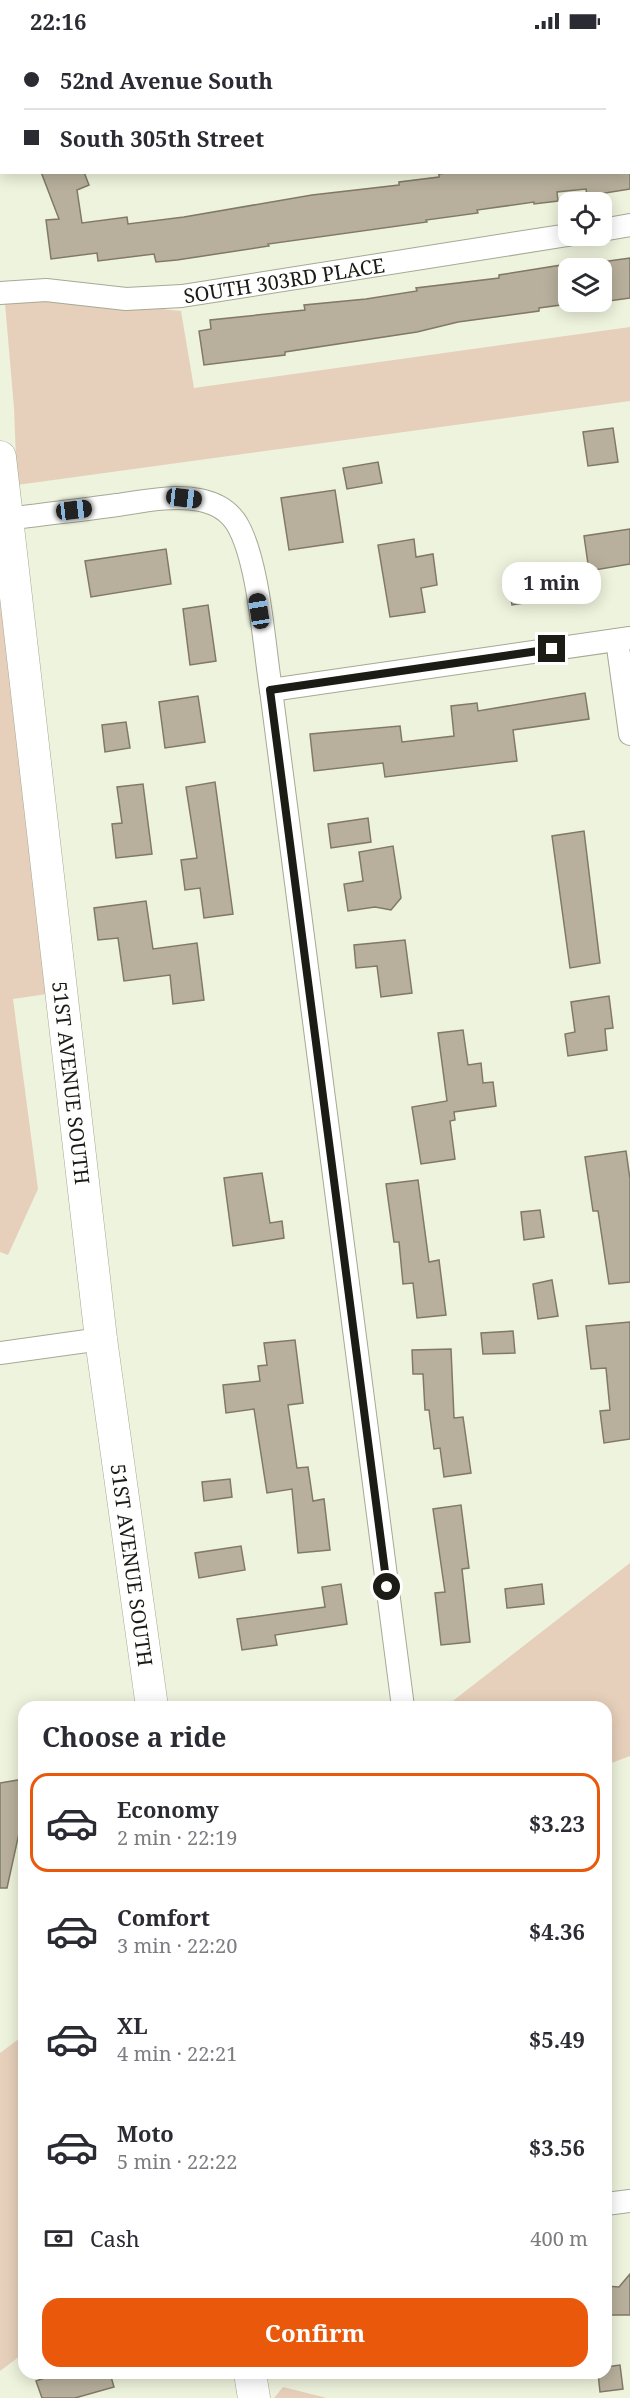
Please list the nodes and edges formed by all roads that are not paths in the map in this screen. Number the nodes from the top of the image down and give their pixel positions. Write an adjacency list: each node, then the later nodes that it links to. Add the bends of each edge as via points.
1 (630, 225): 2 (street)
2 (612, 228)
3 (558, 237): 4 (street, SOUTH 303RD PLACE, via 182,296 134,299 46,290)
4 (0, 293)
5 (0, 456): 6 (main road, 51ST AVENUE SOUTH)
6 (8, 519): 8 (street, via 184,498 212,503 224,510 237,525 253,571); 10 (main road, 51ST AVENUE SOUTH)
7 (624, 639): 8 (street); 9 (street)
8 (270, 690): 13 (street)
9 (630, 734)
10 (100, 1339): 11 (street); 12 (main road, 51ST AVENUE SOUTH)
11 (0, 1353)
12 (151, 1701)
13 (402, 1701)
14 (630, 2201): 15 (street)
15 (612, 2203)
16 (251, 2379): 17 (main road)
17 (254, 2398)

